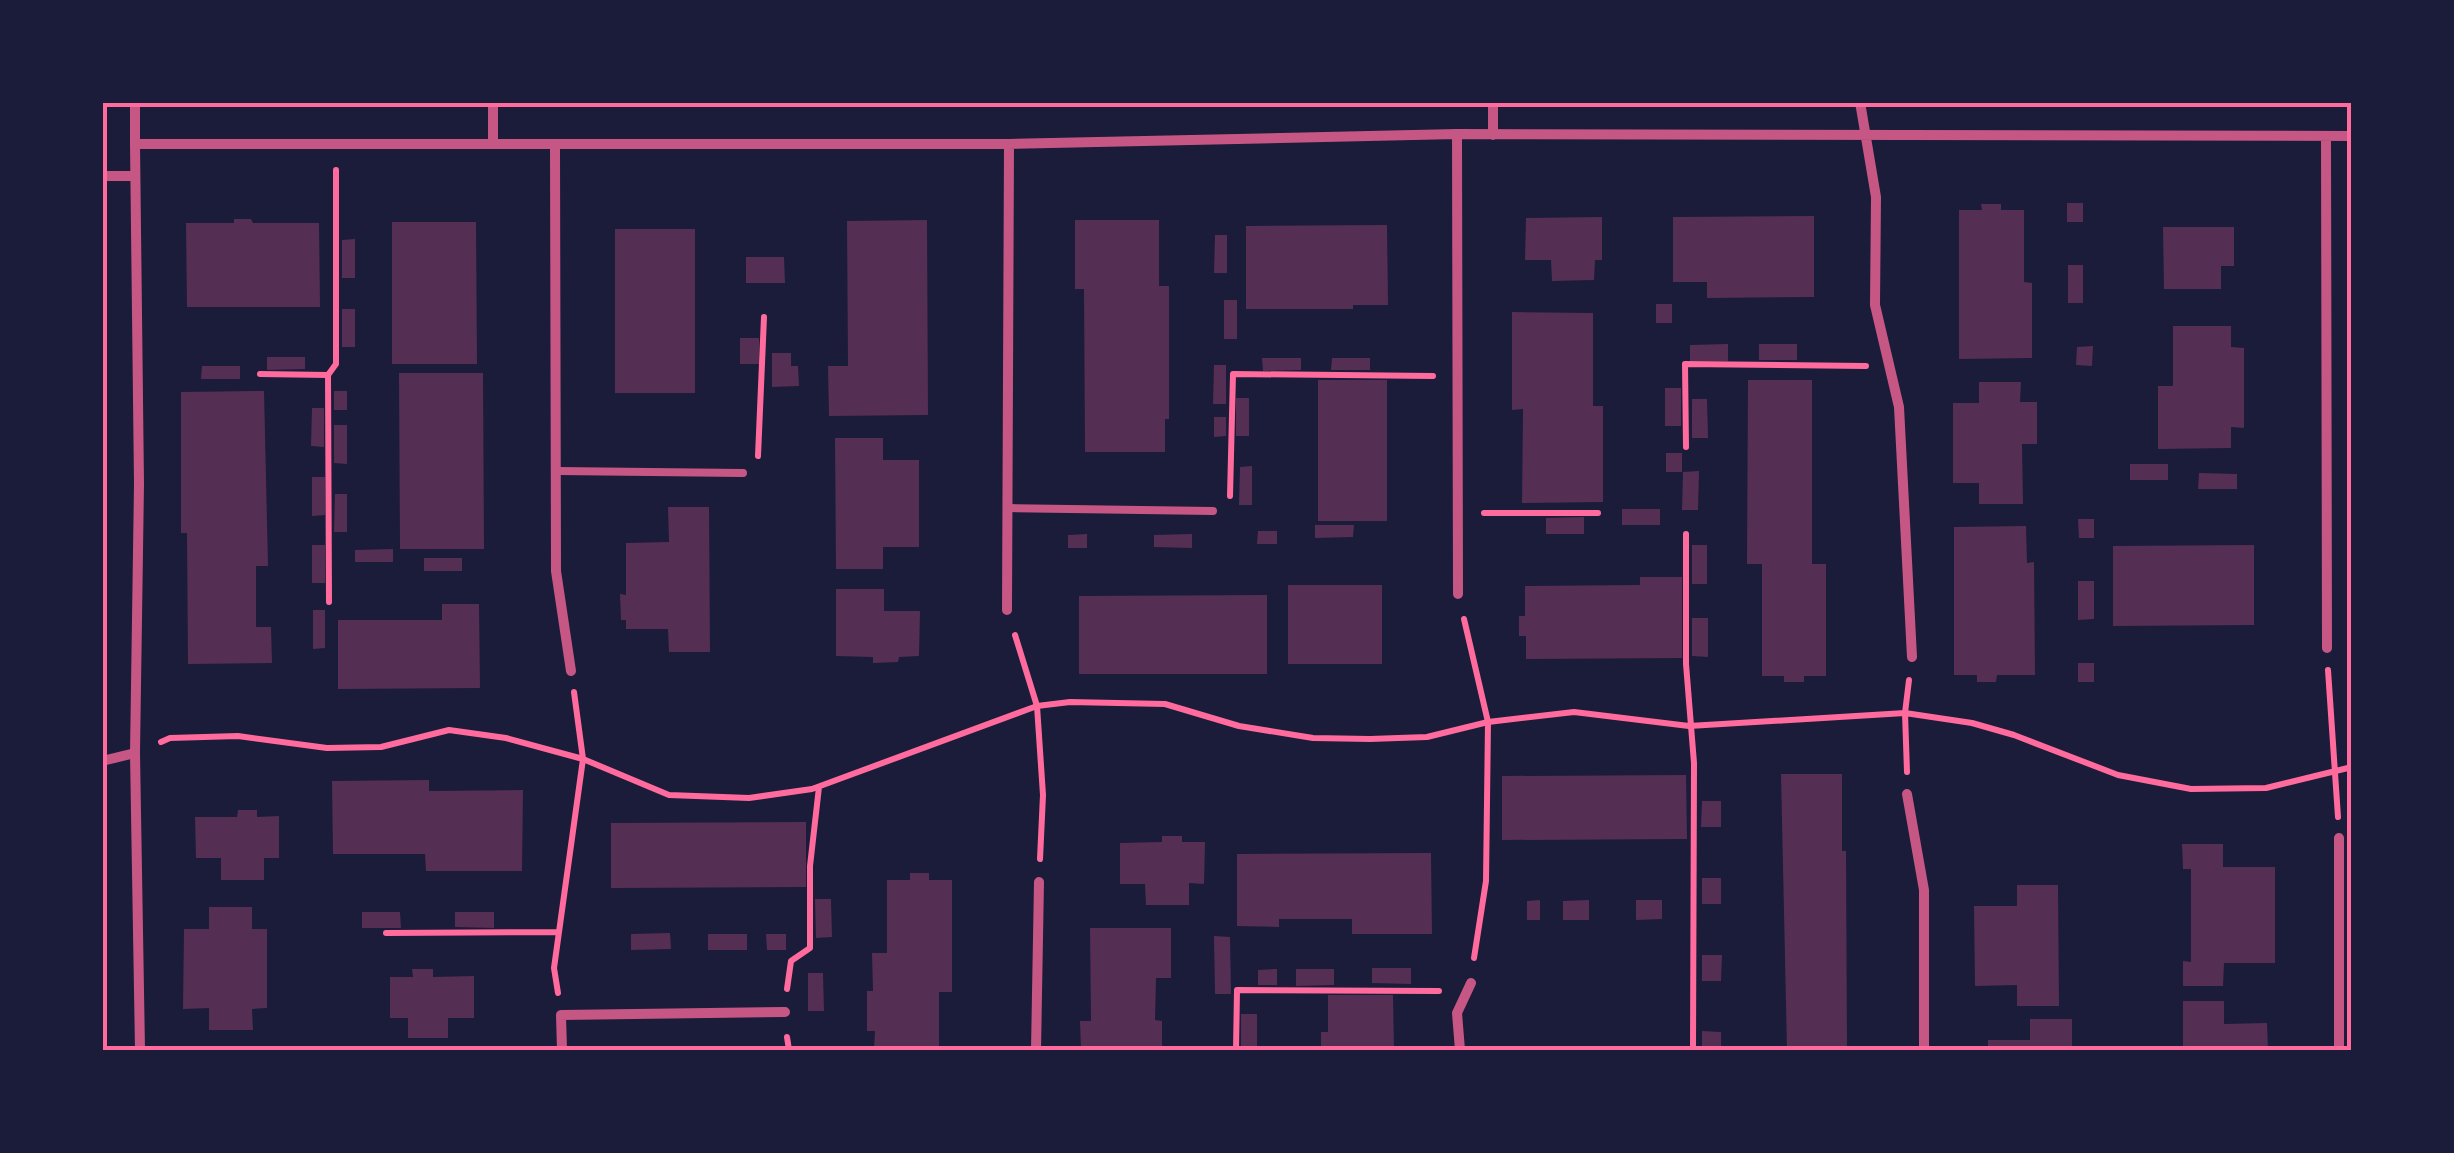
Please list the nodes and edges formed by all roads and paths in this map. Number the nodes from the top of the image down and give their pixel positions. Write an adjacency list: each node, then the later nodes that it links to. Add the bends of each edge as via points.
1 (135, 102): 11 (street)
2 (493, 102): 12 (street)
3 (1493, 102): 6 (street)
4 (1860, 102): 9 (street)
5 (1456, 134): 6 (street); 13 (street); 21 (street)
6 (1493, 135): 9 (street)
7 (2326, 136): 8 (street); 9 (street); 33 (street)
8 (2352, 136)
9 (1866, 137): 18 (street, via 1876,197 1875,305)
10 (336, 142): 11 (street); 12 (street); 20 (path, via 336,364)
11 (135, 144): 16 (street)
12 (492, 144): 14 (street)
13 (1008, 144): 14 (street); 25 (street)
14 (554, 146): 23 (street)
15 (102, 176): 16 (street)
16 (133, 176): 40 (street)
17 (764, 318): 24 (path, via 757,473)
18 (1890, 367): 22 (path, via 1685,364); 34 (street, via 1900,407)
19 (260, 374): 20 (path)
20 (328, 374): 31 (path)
21 (1458, 376): 26 (path, via 1232,374 1230,510); 28 (street)
22 (1686, 447)
23 (558, 472): 24 (lane); 35 (street, via 556,571)
24 (743, 473)
25 (1008, 508): 26 (lane); 32 (street)
26 (1213, 510)
27 (1598, 513): 28 (path)
28 (1458, 514): 30 (street)
29 (1686, 534): 39 (path)
30 (1458, 594): 38 (path)
31 (330, 602)
32 (1007, 610): 36 (path)
33 (2327, 648): 44 (path)
34 (1912, 656): 37 (path)
35 (571, 671): 41 (path)
36 (1037, 706): 38 (path, via 1165,704 1313,738 1426,737); 45 (path); 48 (path, via 1043,795)
37 (1905, 713): 39 (path); 44 (path, via 1972,723 2118,776 2191,790 2266,788); 46 (path)
38 (1488, 722): 39 (path, via 1574,712); 51 (path, via 1486,881)
39 (1689, 726): 60 (path)
40 (135, 753): 41 (path, via 170,738 238,736 326,748 381,746 449,730); 42 (street); 54 (street)
41 (584, 760): 45 (path, via 669,795 749,798); 49 (path)
42 (102, 761)
43 (2352, 767): 44 (path)
44 (2335, 774): 47 (path)
45 (819, 786): 52 (path, via 810,948 791,961)
46 (1907, 794): 61 (street, via 1924,890)
47 (2339, 838): 62 (street)
48 (1038, 882): 57 (street)
49 (559, 932): 50 (path); 53 (path, via 554,968)
50 (386, 933)
51 (1470, 982): 58 (path, via 1432,993 1236,990); 59 (street, via 1457,1013)
52 (785, 1012): 53 (street); 56 (path)
53 (561, 1015): 55 (street)
54 (140, 1050)
55 (562, 1050)
56 (789, 1050)
57 (1036, 1050)
58 (1236, 1050)
59 (1460, 1050)
60 (1694, 1050)
61 (1924, 1050)
62 (2339, 1050)

